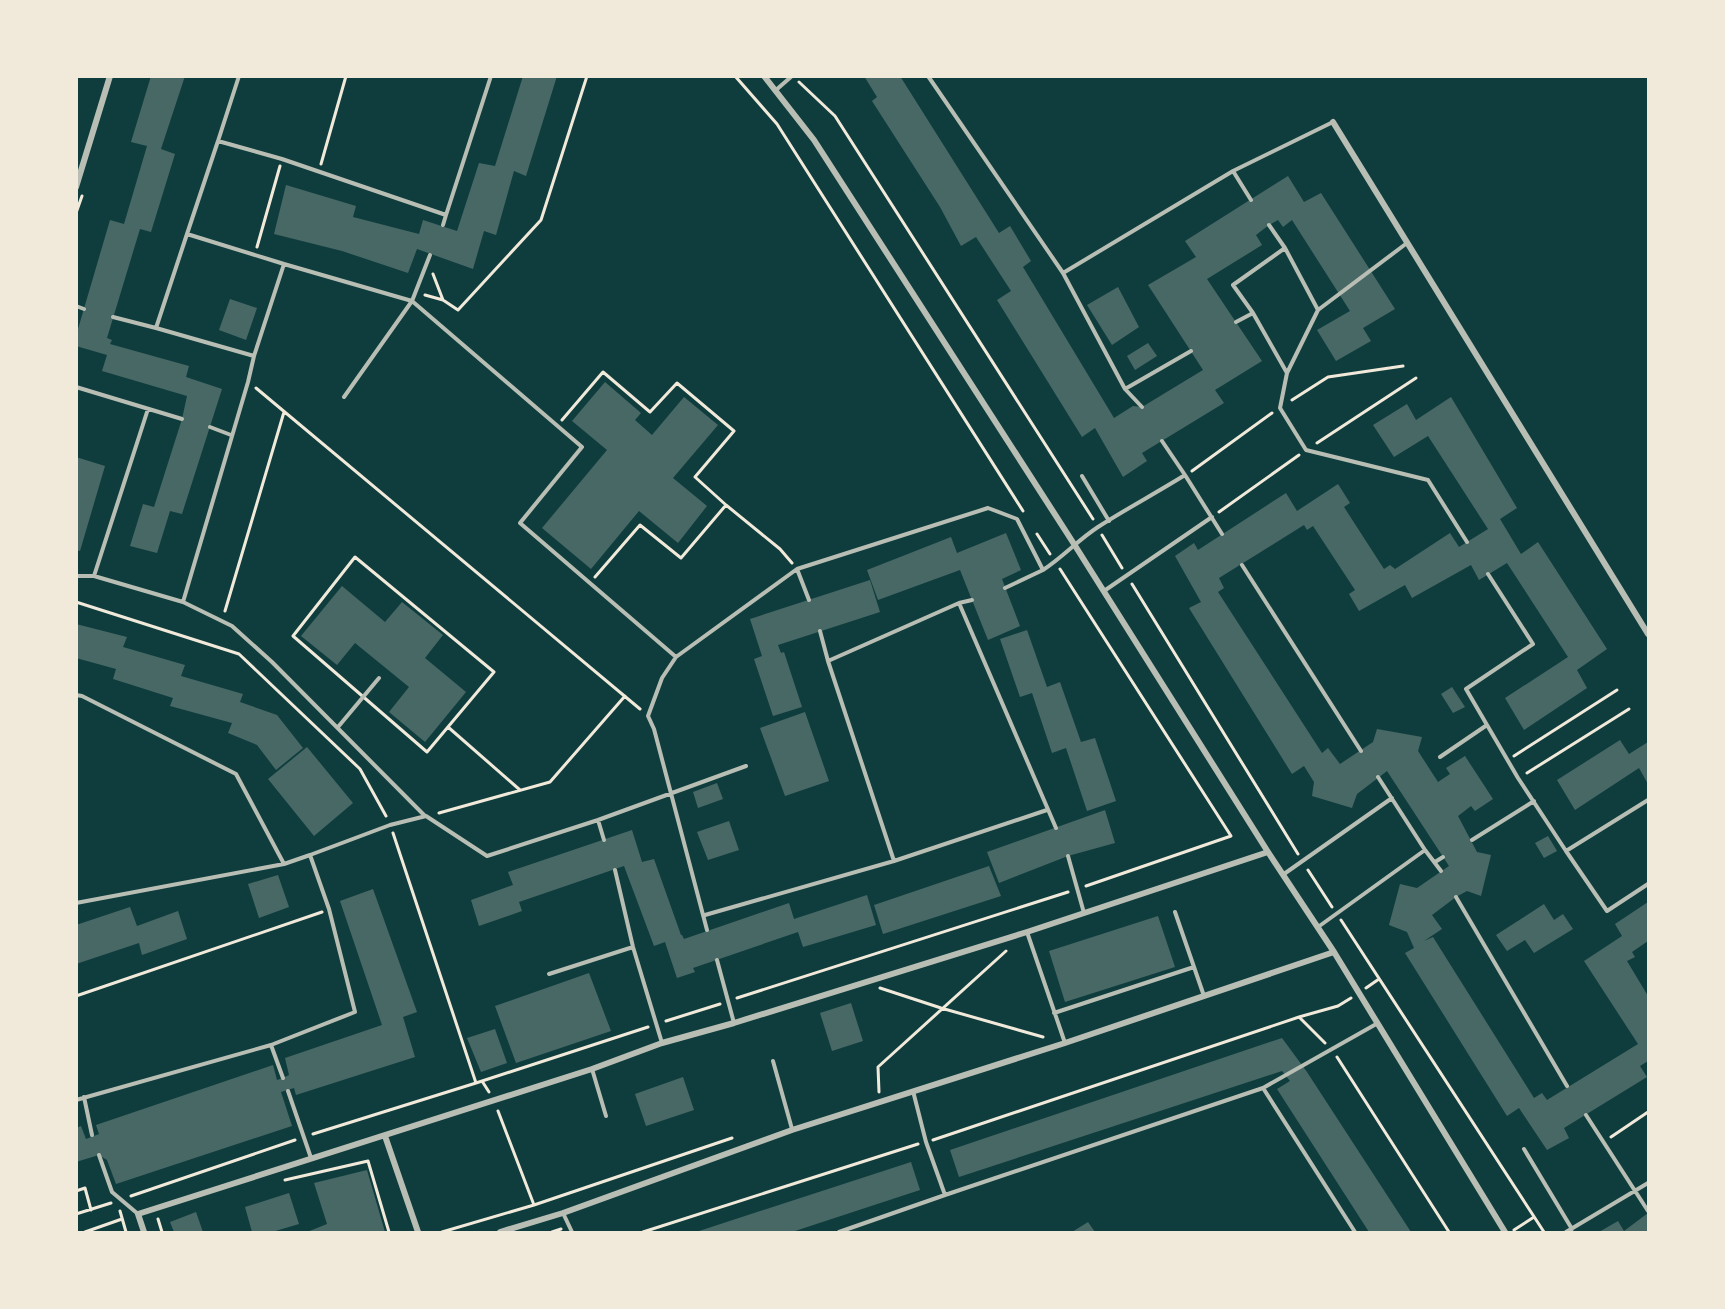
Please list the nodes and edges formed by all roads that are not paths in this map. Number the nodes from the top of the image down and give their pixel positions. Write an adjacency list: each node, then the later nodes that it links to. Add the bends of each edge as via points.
1 (110, 76): 11 (street)
2 (239, 76): 9 (lane)
3 (490, 76): 13 (lane)
4 (764, 76): 7 (street)
5 (793, 76): 7 (lane)
6 (928, 76): 21 (lane)
7 (776, 90): 48 (street, via 814,140)
8 (1333, 122): 10 (lane); 17 (street)
9 (218, 141): 13 (lane); 16 (lane)
10 (1233, 171): 12 (lane); 21 (lane)
11 (76, 187)
12 (1251, 200)
13 (446, 215): 14 (lane)
14 (443, 225)
15 (1269, 225): 18 (lane)
16 (187, 234): 20 (lane); 29 (lane)
17 (1407, 243): 25 (lane); 62 (street)
18 (1285, 248): 25 (lane); 26 (lane, via 1233,285)
19 (430, 255): 22 (lane)
20 (284, 264): 22 (lane); 31 (lane)
21 (1063, 273): 34 (lane)
22 (412, 301): 35 (lane); 63 (lane, via 582,447 520,523)
23 (76, 306): 24 (lane)
24 (84, 309)
25 (1318, 310): 32 (lane)
26 (1253, 313): 28 (lane); 32 (lane)
27 (113, 317): 29 (lane)
28 (1236, 322)
29 (156, 328): 31 (lane)
30 (1191, 351): 34 (lane)
31 (254, 356): 40 (lane)
32 (1287, 372): 47 (lane, via 1280,408 1306,450 1428,480)
33 (76, 387): 37 (lane)
34 (1125, 389): 36 (lane)
35 (344, 397)
36 (1142, 407)
37 (148, 409): 38 (lane); 54 (lane)
38 (182, 419)
39 (210, 427): 40 (lane)
40 (231, 435): 59 (lane)
41 (1162, 441): 42 (lane)
42 (1185, 475): 44 (lane); 45 (lane)
43 (1082, 476): 45 (lane)
44 (1212, 517): 46 (lane); 56 (lane)
45 (1109, 521): 48 (lane)
46 (1222, 534)
47 (1467, 542)
48 (1074, 544): 51 (lane); 56 (street)
49 (1242, 565): 69 (lane)
50 (797, 569): 51 (lane, via 988,508 1017,519); 57 (lane); 63 (lane)
51 (1043, 570): 55 (lane)
52 (1488, 574): 67 (lane, via 1533,644 1466,689)
53 (76, 576): 54 (lane)
54 (94, 576): 59 (lane)
55 (1005, 588)
56 (1103, 592): 85 (street)
57 (808, 600)
58 (972, 600): 60 (lane)
59 (183, 602): 68 (lane, via 232,626)
60 (959, 603): 64 (lane); 77 (lane)
61 (820, 631): 64 (lane)
62 (1648, 634)
63 (676, 657): 73 (lane, via 662,678 648,716)
64 (828, 661): 89 (lane)
65 (379, 678): 68 (lane)
66 (76, 694): 91 (lane, via 236,774)
67 (1487, 725): 70 (lane); 76 (lane)
68 (338, 727): 78 (lane)
69 (1361, 751)
70 (1440, 757)
71 (746, 766): 73 (lane)
72 (1378, 777): 74 (lane)
73 (671, 794): 79 (lane); 100 (lane)
74 (1392, 798): 83 (lane); 94 (lane)
75 (1648, 800): 84 (lane)
76 (1534, 801): 82 (lane); 84 (lane)
77 (1047, 810): 80 (lane); 89 (lane)
78 (426, 816): 79 (lane, via 487,856); 86 (lane)
79 (598, 820): 81 (lane)
80 (1056, 828)
81 (604, 840)
82 (1472, 840)
83 (1425, 850): 90 (lane); 101 (lane)
84 (1566, 851): 95 (lane, via 1607,911)
85 (1269, 852): 94 (street); 99 (street)
86 (310, 855): 91 (lane); 115 (lane, via 329,909 356,1012)
87 (1068, 856): 99 (lane)
88 (1443, 857): 90 (lane)
89 (894, 861): 100 (lane)
90 (1435, 862): 93 (lane)
91 (284, 864): 97 (lane)
92 (615, 870): 104 (lane)
93 (1441, 871)
94 (1284, 874): 101 (street)
95 (1648, 884)
96 (1456, 897): 119 (lane)
97 (76, 903)
98 (1175, 912): 107 (lane)
99 (1084, 913): 103 (street)
100 (705, 915): 102 (lane)
101 (1318, 927): 105 (street)
102 (707, 930)
103 (1027, 932): 110 (lane); 111 (street)
104 (633, 947): 108 (lane); 113 (lane)
105 (1334, 952): 109 (street); 112 (street)
106 (717, 960): 111 (lane)
107 (1194, 967): 109 (lane); 110 (lane)
108 (549, 974)
109 (1203, 996): 114 (street)
110 (1054, 1013): 114 (lane)
111 (735, 1023): 113 (street)
112 (1378, 1023): 120 (lane); 146 (street)
113 (662, 1043): 117 (street)
114 (1065, 1044): 122 (street)
115 (271, 1045): 118 (lane); 123 (lane)
116 (773, 1061): 127 (lane)
117 (592, 1069): 126 (lane); 129 (street)
118 (283, 1078)
119 (1568, 1086)
120 (1263, 1088): 135 (lane); 145 (lane)
121 (288, 1091): 132 (lane)
122 (913, 1091): 127 (street); 135 (lane)
123 (84, 1097): 124 (lane); 128 (lane)
124 (76, 1100)
125 (1586, 1115): 134 (lane)
126 (606, 1116)
127 (792, 1130): 138 (street)
128 (92, 1135)
129 (385, 1136): 132 (street); 141 (street)
130 (1524, 1149): 139 (lane)
131 (99, 1155): 137 (lane, via 112,1192)
132 (312, 1159): 137 (street)
133 (1648, 1183): 134 (lane)
134 (1635, 1191): 136 (lane); 139 (lane)
135 (945, 1195): 144 (lane)
136 (1648, 1211)
137 (138, 1214): 140 (street)
138 (563, 1214): 142 (street); 143 (lane)
139 (1572, 1228): 147 (lane)
140 (144, 1233)
141 (418, 1233)
142 (500, 1233)
143 (572, 1233)
144 (839, 1233)
145 (1355, 1233)
146 (1505, 1233)
147 (1566, 1233)

